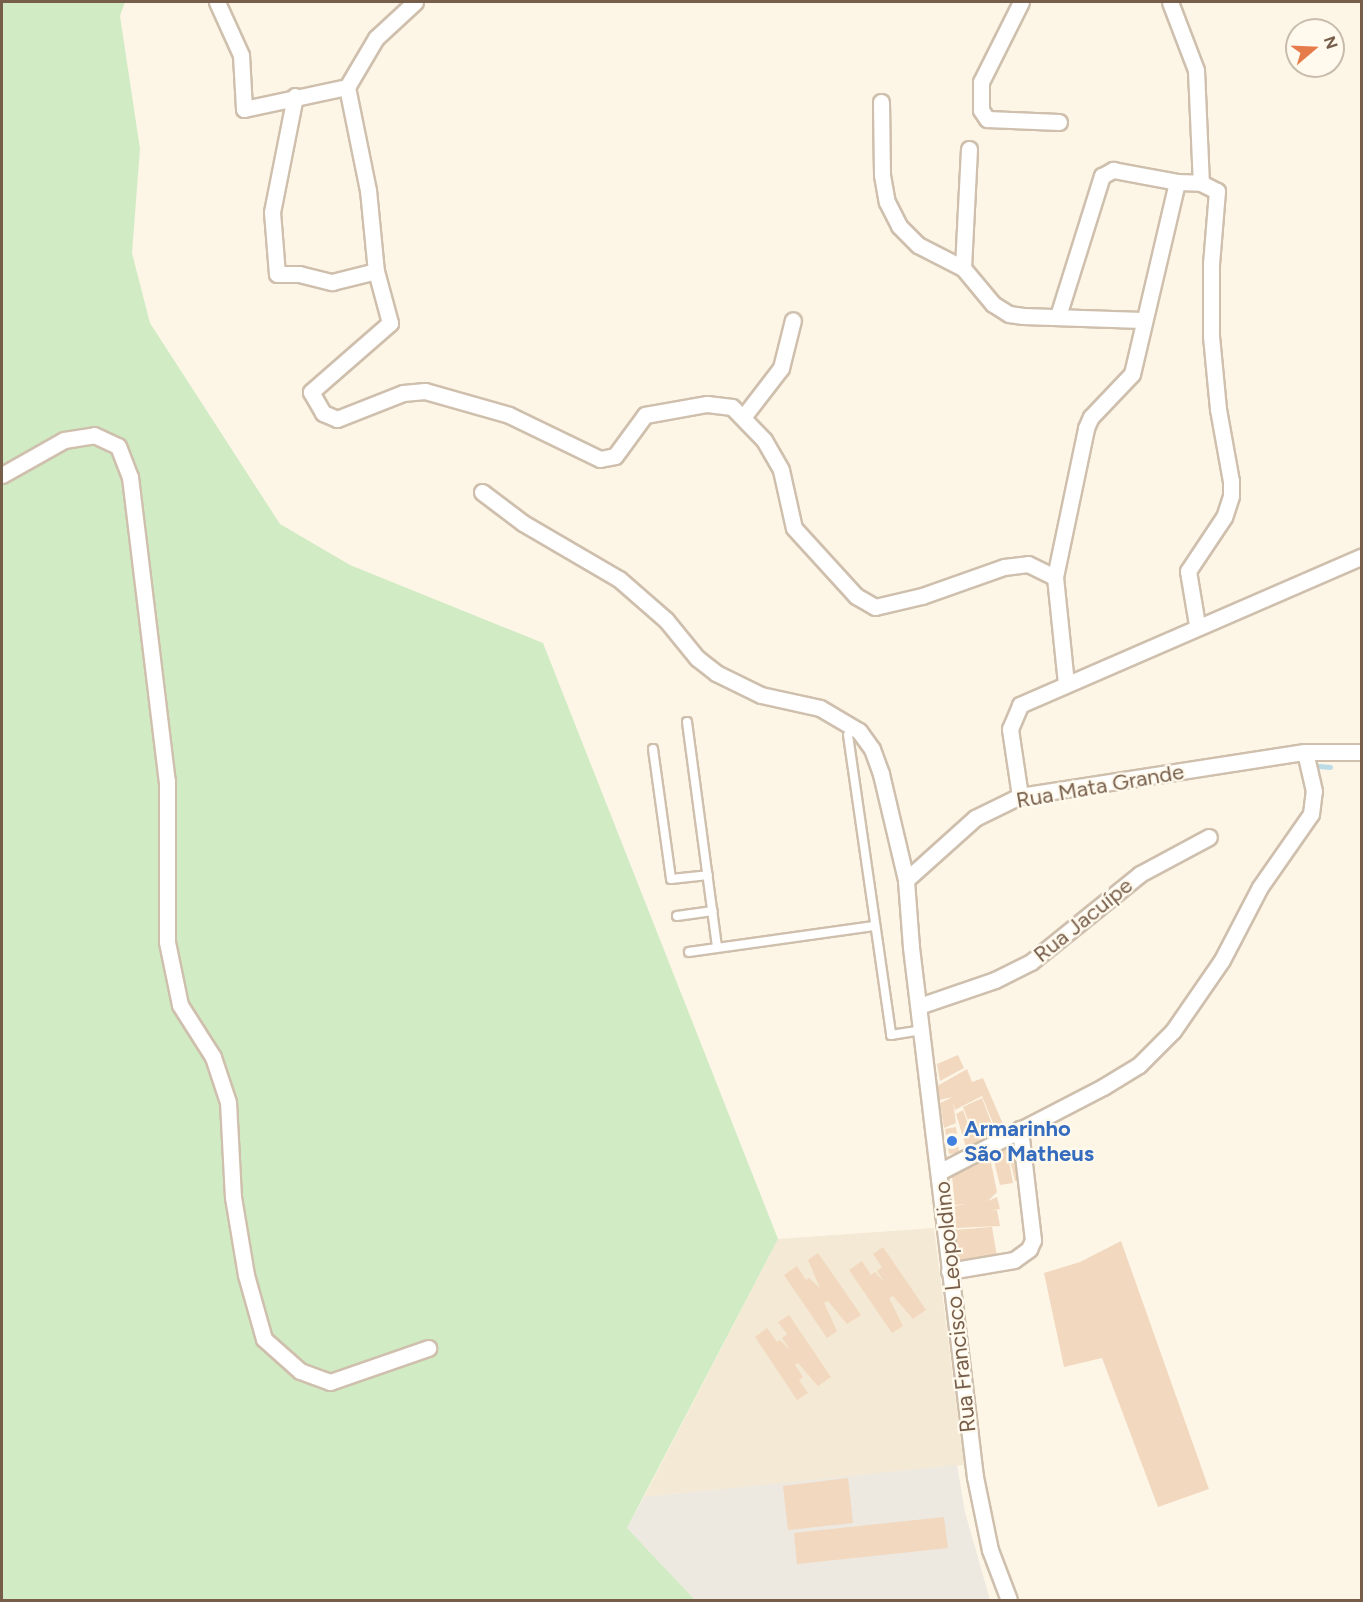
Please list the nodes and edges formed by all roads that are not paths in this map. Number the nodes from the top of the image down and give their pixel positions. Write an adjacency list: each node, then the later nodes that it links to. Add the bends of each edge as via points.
1 (217, 2): 6 (street, via 241,55 244,109)
2 (414, 2): 5 (street, via 376,38)
3 (1021, 2): 8 (street, via 981,82 981,110 987,119)
4 (1170, 2): 11 (street, via 1196,70)
5 (347, 87): 6 (street); 13 (street, via 368,190)
6 (295, 96): 13 (street, via 272,212 277,274 299,274 332,282)
7 (881, 102): 12 (street, via 882,175 887,202 899,226 918,245)
8 (1059, 122)
9 (969, 149): 12 (street)
10 (1177, 182): 11 (street); 14 (street, via 1113,170 1102,176); 16 (street)
11 (1201, 183): 22 (street, via 1217,191 1211,336 1231,496 1224,517 1188,571)
12 (963, 268): 14 (street, via 993,304 1009,314)
13 (376, 271): 17 (street, via 390,323 311,392 323,413 337,419 403,393 425,391 509,415 600,459 615,456 645,415 707,404 732,407)
14 (1058, 316): 16 (street)
15 (794, 320): 17 (street, via 781,368)
16 (1142, 320): 21 (street, via 1132,374 1091,417 1086,428)
17 (744, 416): 21 (street, via 781,470 794,528 856,596 875,607 922,596 1004,567 1028,564)
18 (2, 475): 43 (street, via 64,441 94,435 118,446 129,477 167,781 167,942 180,1005 213,1057 228,1102 233,1197 246,1275 264,1339 300,1371 330,1382)
19 (482, 492): 32 (street, via 524,524 619,579 666,620 697,658 716,673 761,694 820,708 859,731 872,749 881,774)
20 (1362, 556): 22 (street)
21 (1055, 577): 23 (street)
22 (1197, 625): 23 (street)
23 (1066, 684): 29 (street, via 1020,705 1010,729)
24 (687, 722): 31 (lane)
25 (848, 735): 35 (lane)
26 (652, 749): 31 (lane, via 671,879)
27 (1305, 752): 28 (street, Rua Mata Grande); 29 (street, Rua Mata Grande); 40 (street, Rua Francisco Leopoldino, via 1314,791 1311,814 1260,887 1239,932 1173,1031 1139,1065)
28 (1362, 752)
29 (1020, 796): 32 (street, Rua Mata Grande, via 975,818)
30 (1209, 837): 38 (street, Rua Jacuípe, via 1140,874 1031,962 995,980)
31 (708, 875): 33 (lane)
32 (906, 880): 38 (street)
33 (713, 911): 34 (lane); 36 (lane)
34 (677, 916)
35 (875, 926): 36 (lane); 39 (lane, via 891,1035)
36 (717, 947): 37 (lane)
37 (689, 952)
38 (919, 1006): 39 (street)
39 (922, 1030): 41 (street)
40 (1020, 1129): 41 (street, Rua Francisco Leopoldino); 42 (street, via 1033,1240 1029,1249 1014,1260)
41 (939, 1172): 42 (street, Rua Francisco Leopoldino)
42 (948, 1271): 44 (street, Rua Francisco Leopoldino, via 981,1515)
43 (428, 1348)
44 (1009, 1600)

